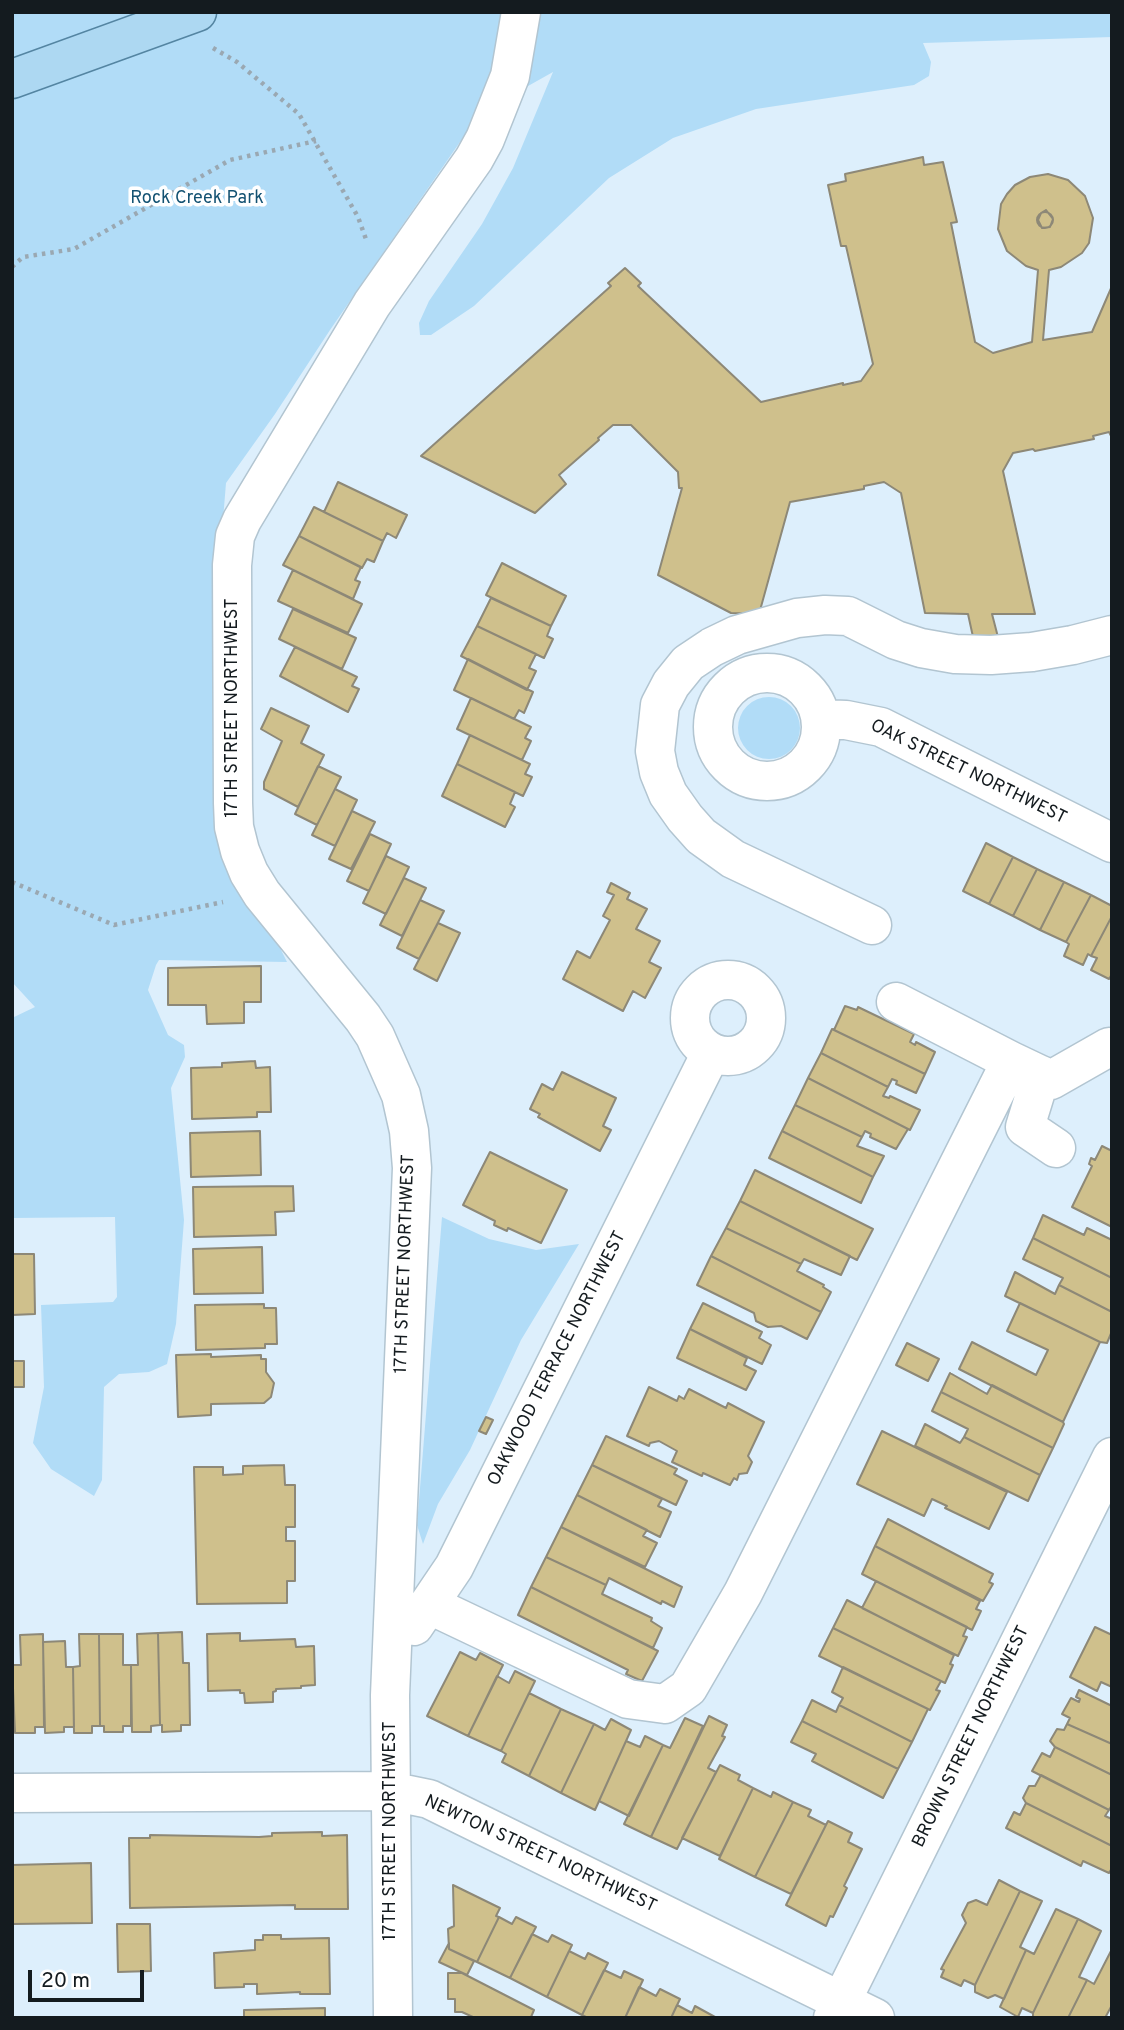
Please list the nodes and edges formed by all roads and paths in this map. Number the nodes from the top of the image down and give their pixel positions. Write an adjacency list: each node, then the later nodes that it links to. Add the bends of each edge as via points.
1 (521, 12): 6 (street, 17TH STREET NORTHWEST, via 510,76 485,139)
2 (183, 18): 3 (main road); 4 (path, via 299,114)
3 (12, 79)
4 (316, 141): 5 (path, via 230,160 74,249 23,257); 6 (path, via 358,217)
5 (12, 267)
6 (384, 288): 11 (street, 17TH STREET NORTHWEST, via 235,536 234,827 244,862)
7 (1112, 635): 12 (street, via 1032,652 955,654 896,640 848,616 825,615 737,635 688,663 660,705 656,726 655,751 668,794 701,836 724,853)
8 (821, 719): 9 (street, OAK STREET NORTHWEST, via 881,727)
9 (1112, 843)
10 (12, 883): 11 (path, via 114,925)
11 (262, 894): 20 (street, 17TH STREET NORTHWEST, via 375,1036 394,1074 409,1131 412,1168)
12 (872, 925)
13 (896, 1002): 16 (street)
14 (1112, 1048): 16 (street, via 1051,1080)
15 (711, 1053): 19 (street, OAKWOOD TERRACE NORTHWEST, via 454,1567)
16 (1026, 1069): 17 (street, via 1025,1127); 19 (street, via 688,1688 665,1704 628,1699)
17 (1056, 1148)
18 (1112, 1457): 23 (street, BROWN STREET NORTHWEST)
19 (429, 1605): 20 (street, OAKWOOD TERRACE NORTHWEST)
20 (391, 1656): 21 (street, 17TH STREET NORTHWEST)
21 (390, 1791): 22 (street, NEWTON STREET NORTHWEST); 23 (street, NEWTON STREET NORTHWEST, via 429,1799); 24 (street, 17TH STREET NORTHWEST)
22 (12, 1793)
23 (837, 2009): 25 (street, NEWTON STREET NORTHWEST)
24 (393, 2018)
25 (876, 2018)

